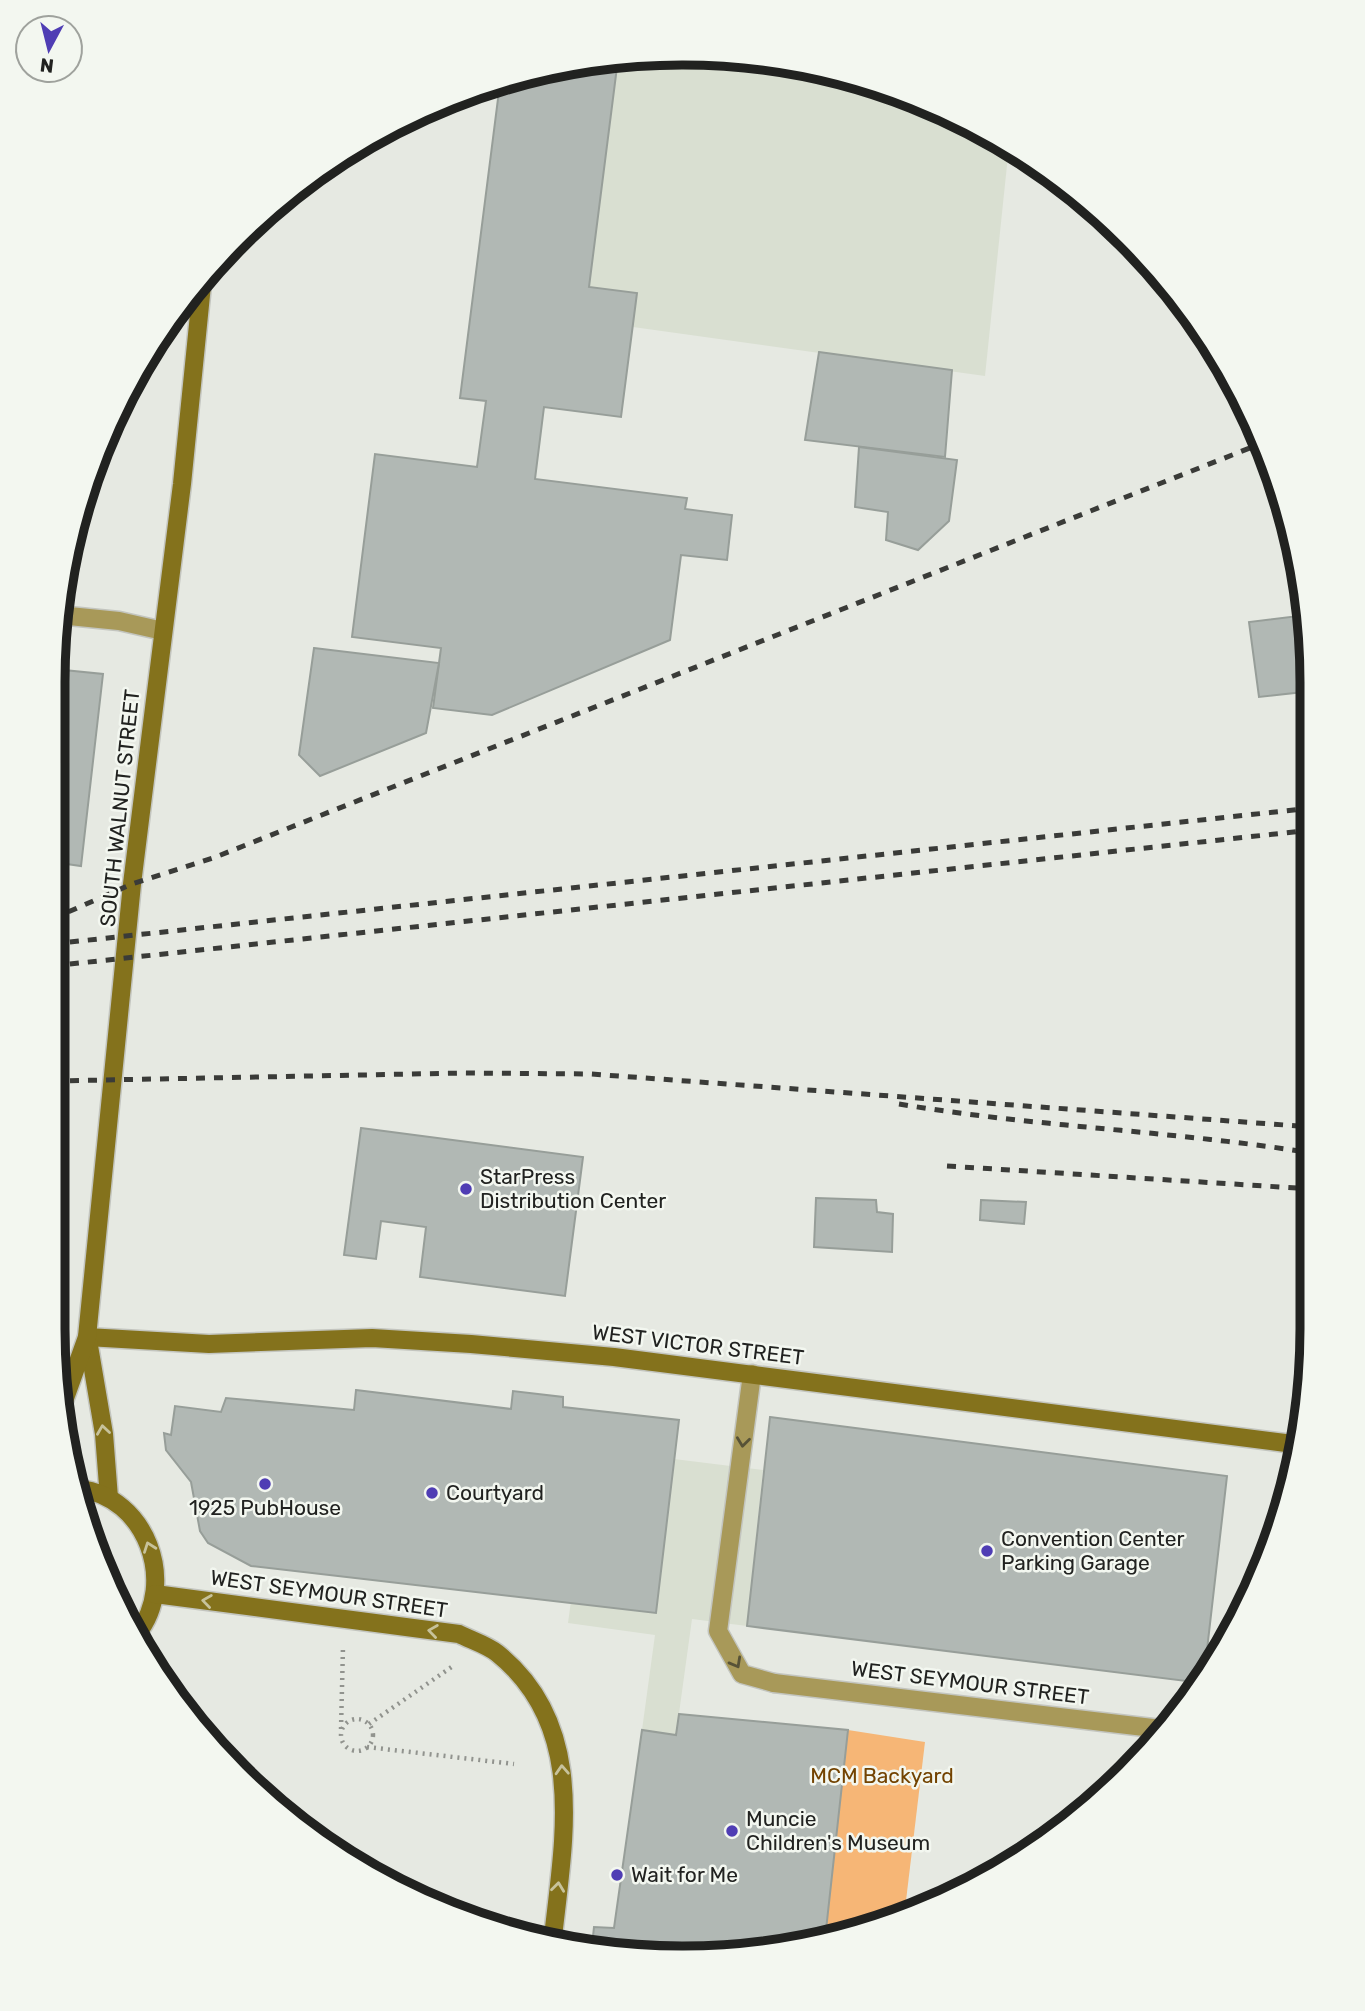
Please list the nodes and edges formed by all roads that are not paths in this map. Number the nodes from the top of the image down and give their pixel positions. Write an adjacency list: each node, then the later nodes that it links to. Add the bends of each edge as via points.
1 (201, 295): 3 (main road, SOUTH WALNUT STREET)
2 (69, 616): 3 (street)
3 (163, 631): 4 (main road, SOUTH WALNUT STREET, via 132,884)
4 (87, 1337): 5 (main road, WEST VICTOR STREET, via 209,1344 372,1338 614,1357); 6 (main road, SOUTH WALNUT STREET); 9 (main road, SOUTH WALNUT STREET, one-way to 4, via 104,1434)
5 (752, 1374): 7 (main road, WEST VICTOR STREET); 12 (street, WEST SEYMOUR STREET, one-way to 12, via 718,1630 742,1674 774,1683)
6 (68, 1390)
7 (1289, 1443)
8 (87, 1492): 9 (main road)
9 (108, 1498): 10 (main road, one-way to 9, via 156,1572 142,1529)
10 (155, 1594): 11 (main road); 13 (main road, WEST SEYMOUR STREET, one-way to 10, via 564,1838 562,1762 552,1725 530,1689 497,1653 459,1634)
11 (142, 1627)
12 (1154, 1728)
13 (553, 1932)

